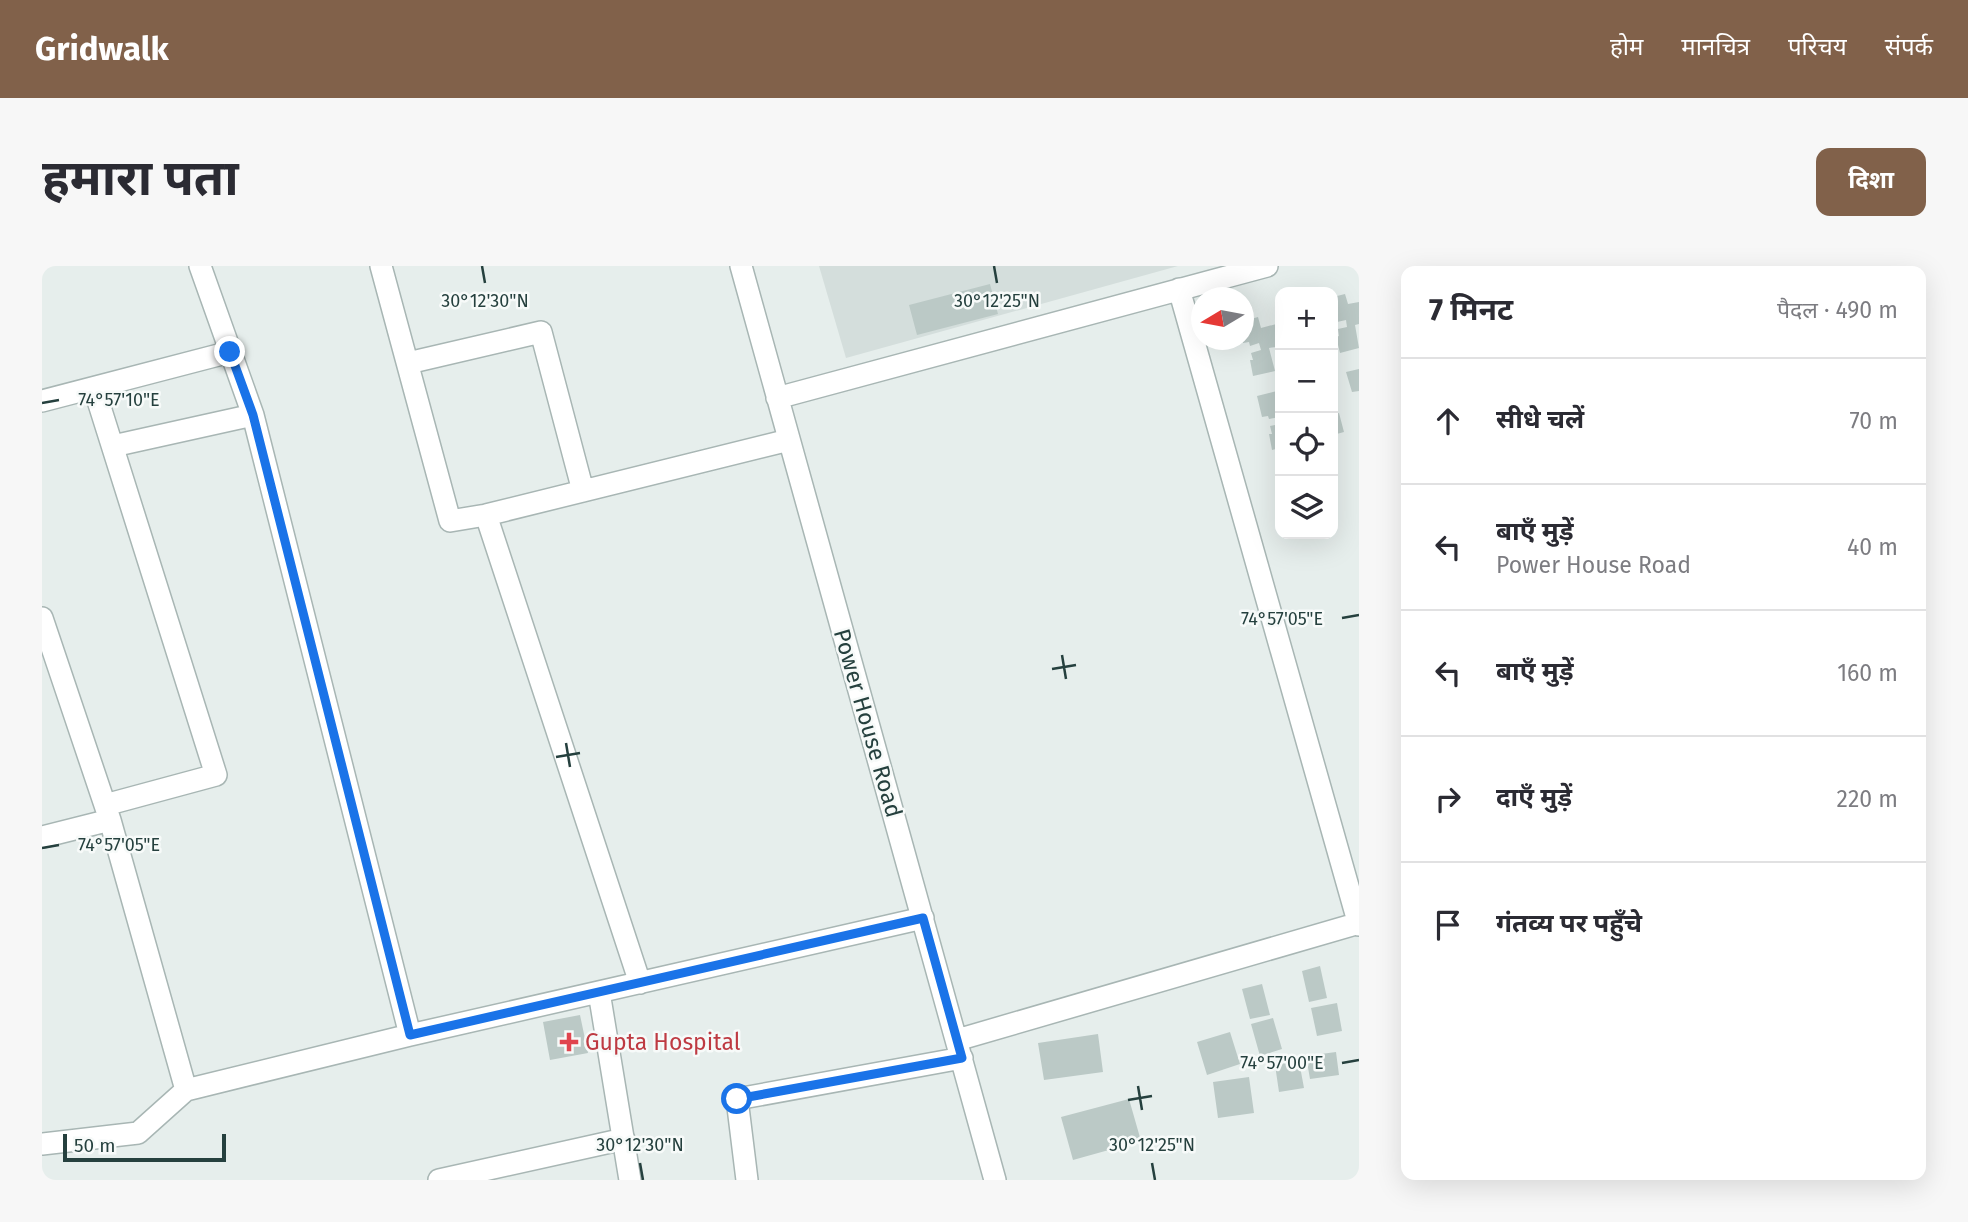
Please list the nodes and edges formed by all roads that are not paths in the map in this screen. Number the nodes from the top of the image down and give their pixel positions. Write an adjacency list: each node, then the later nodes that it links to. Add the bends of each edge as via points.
1 (200, 266): 6 (street)
2 (382, 266): 7 (street)
3 (741, 266): 9 (street, Power House Road)
4 (1267, 266): 5 (street)
5 (1179, 289): 9 (street); 20 (street)
6 (230, 352): 8 (street); 11 (street)
7 (408, 363): 14 (street, via 541,332); 15 (street, via 450,521)
8 (94, 388): 10 (street); 13 (street)
9 (777, 398): 12 (street, Power House Road)
10 (42, 401)
11 (253, 415): 13 (street); 23 (street)
12 (789, 440): 14 (street); 19 (street, Power House Road)
13 (113, 446): 17 (street, via 216,775)
14 (583, 491): 15 (street)
15 (486, 515): 21 (street)
16 (42, 618): 17 (street)
17 (107, 812): 18 (street); 25 (street)
18 (42, 837)
19 (923, 918): 21 (street); 24 (street, Power House Road)
20 (1359, 923): 24 (street)
21 (640, 983): 22 (street)
22 (599, 992): 23 (street); 26 (street)
23 (410, 1035): 25 (street)
24 (959, 1049): 30 (street, via 737,1099); 31 (street, Power House Road)
25 (186, 1090): 27 (street, via 138,1133)
26 (624, 1139): 28 (street); 29 (street)
27 (42, 1144)
28 (439, 1180)
29 (630, 1180)
30 (747, 1180)
31 (995, 1180)

